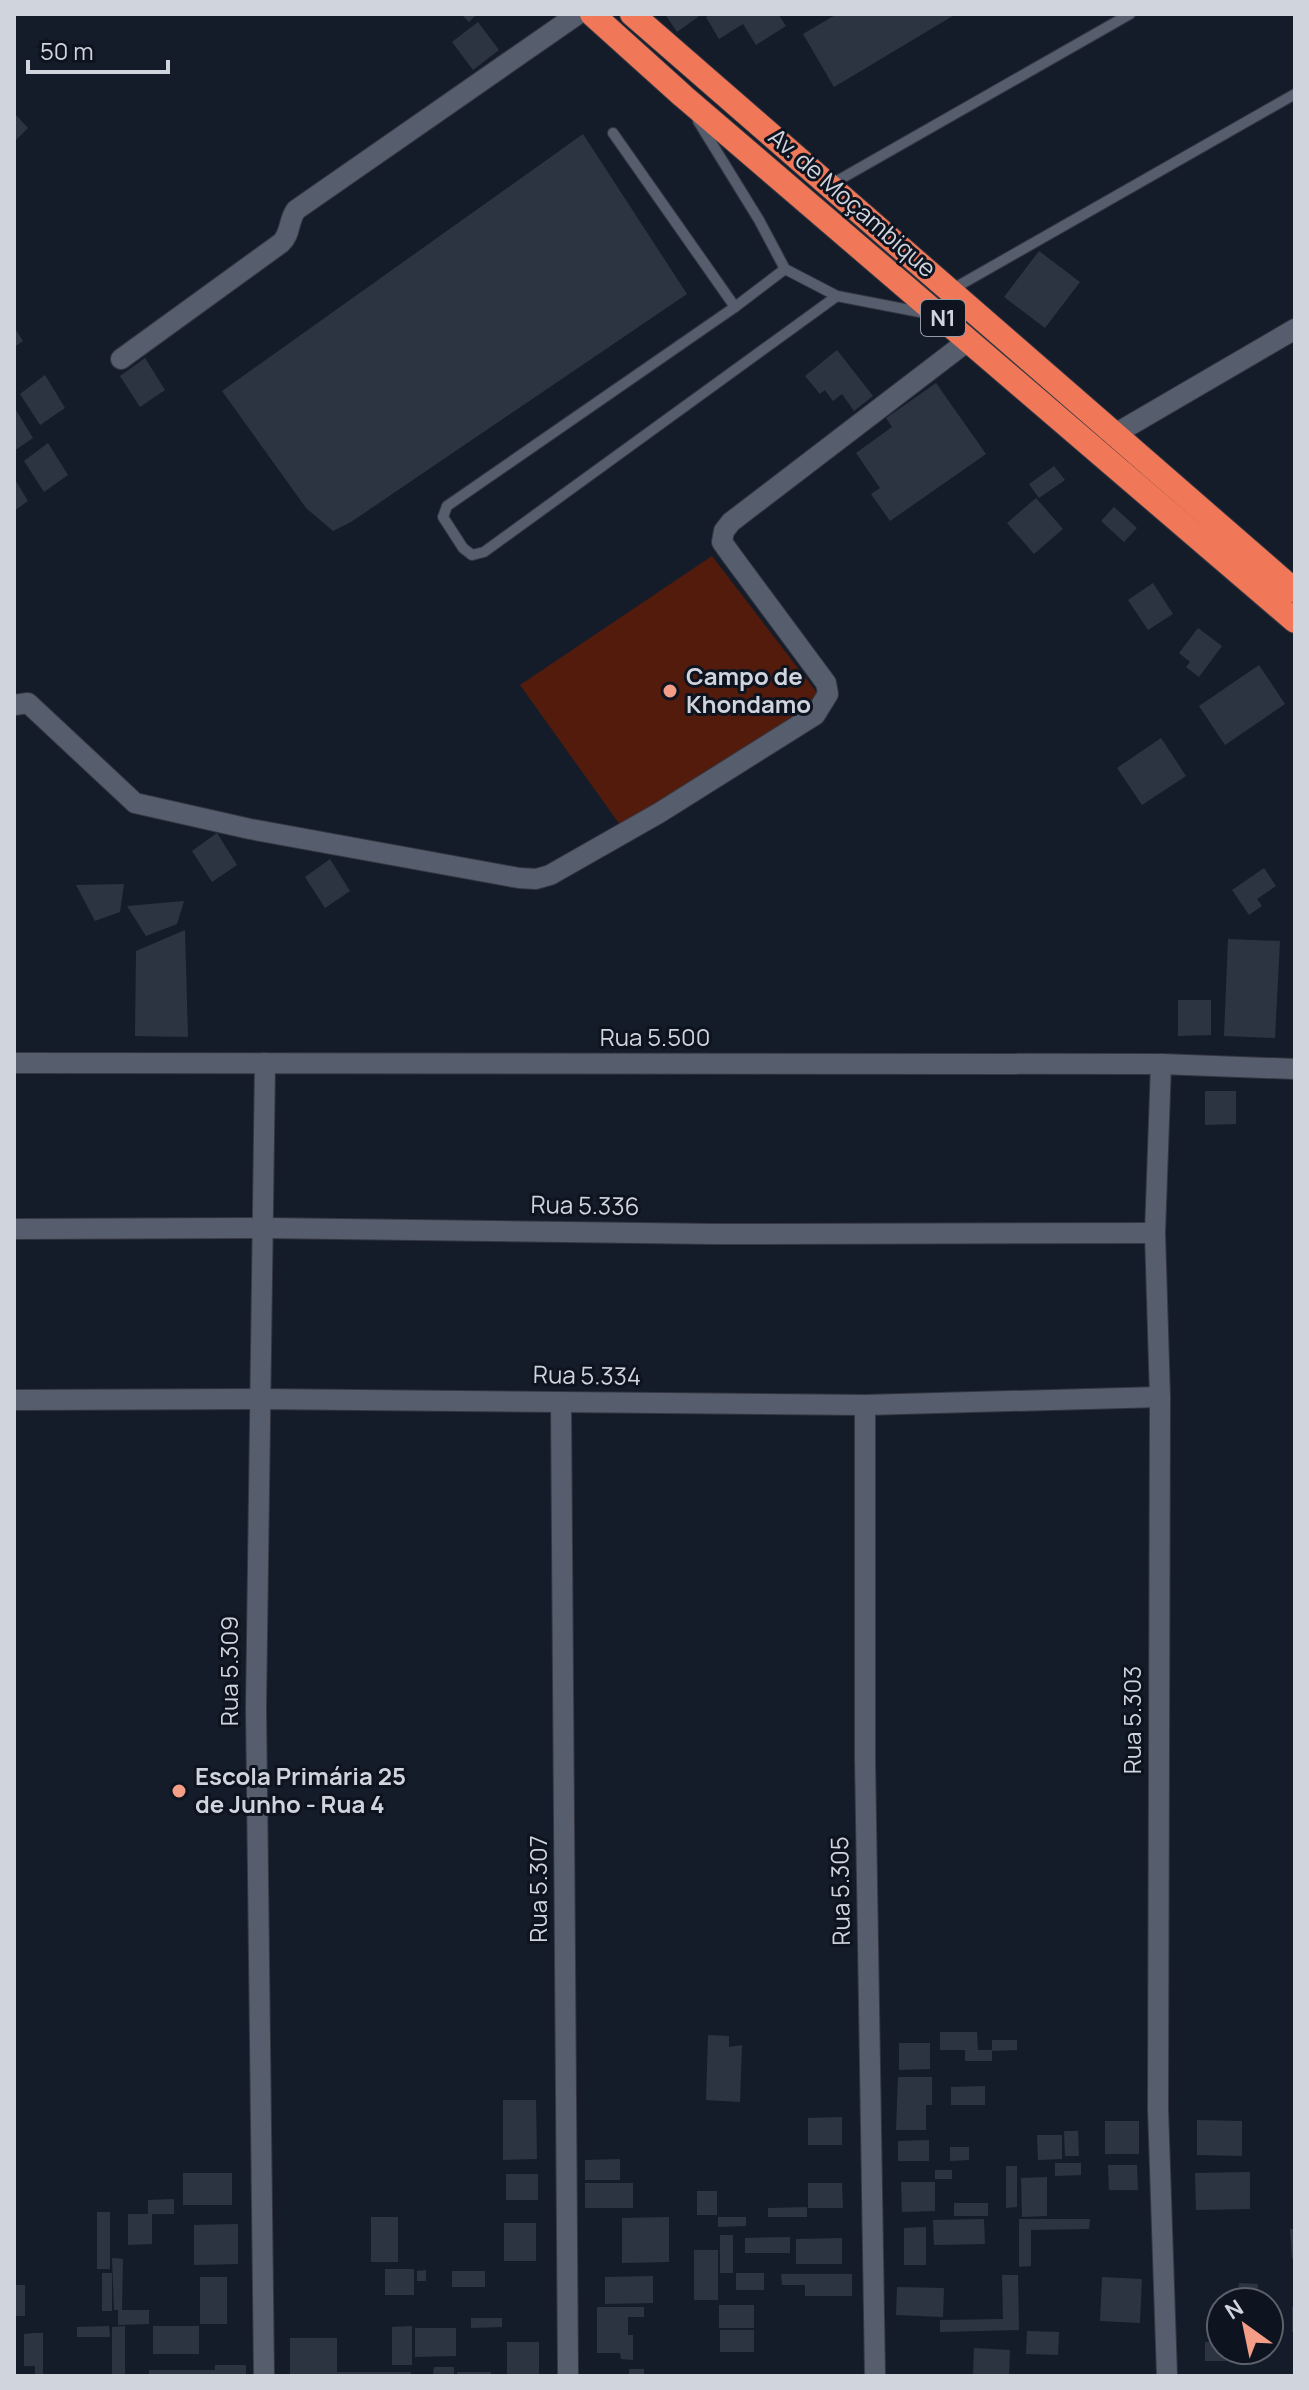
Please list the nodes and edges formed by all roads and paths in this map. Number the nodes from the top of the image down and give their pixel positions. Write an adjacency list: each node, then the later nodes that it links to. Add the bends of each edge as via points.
1 (578, 14): 16 (street, via 296,210 281,243)
2 (592, 14): 6 (highway, Av. de Moçambique / N1)
3 (632, 14): 8 (highway, Av. de Moçambique / N1)
4 (1130, 14): 8 (lane)
5 (1295, 94): 10 (lane)
6 (683, 96): 9 (lane); 13 (highway, Av. de Moçambique / N1)
7 (613, 133): 12 (lane)
8 (830, 185): 10 (highway, Av. de Moçambique / N1)
9 (785, 269): 11 (lane); 12 (lane)
10 (951, 290): 17 (highway, Av. de Moçambique / N1)
11 (837, 296): 12 (lane, via 484,552 472,555 463,548 443,517 447,506); 13 (lane)
12 (735, 307)
13 (940, 316): 15 (highway, Av. de Moçambique / N1)
14 (1295, 329): 17 (street)
15 (969, 340): 19 (highway, Av. de Moçambique / N1); 20 (street, via 724,531 722,542 826,683 828,694 815,715 550,875 504,875 135,803 28,703)
16 (121, 359)
17 (1115, 434): 18 (highway, Av. de Moçambique / N1)
18 (1295, 591)
19 (1295, 621)
20 (14, 705)
21 (14, 1063): 22 (street, Rua 5.500)
22 (265, 1063): 23 (street, Rua 5.500); 25 (street, Rua 5.309)
23 (1161, 1064): 24 (street, Rua 5.500); 27 (street, Rua 5.303)
24 (1295, 1069)
25 (264, 1228): 26 (street, Rua 5.336); 27 (street, Rua 5.336); 29 (street, Rua 5.309)
26 (14, 1229)
27 (1155, 1233): 28 (street, Rua 5.303)
28 (1160, 1397): 32 (street, Rua 5.334); 36 (street, Rua 5.303, via 1158,2109)
29 (258, 1399): 30 (street, Rua 5.334); 31 (street, Rua 5.334); 33 (street, Rua 5.309)
30 (14, 1400)
31 (561, 1402): 32 (street, Rua 5.334); 34 (street, Rua 5.307)
32 (865, 1405): 35 (street, Rua 5.305)
33 (264, 2376)
34 (568, 2376)
35 (875, 2376)
36 (1167, 2376)

